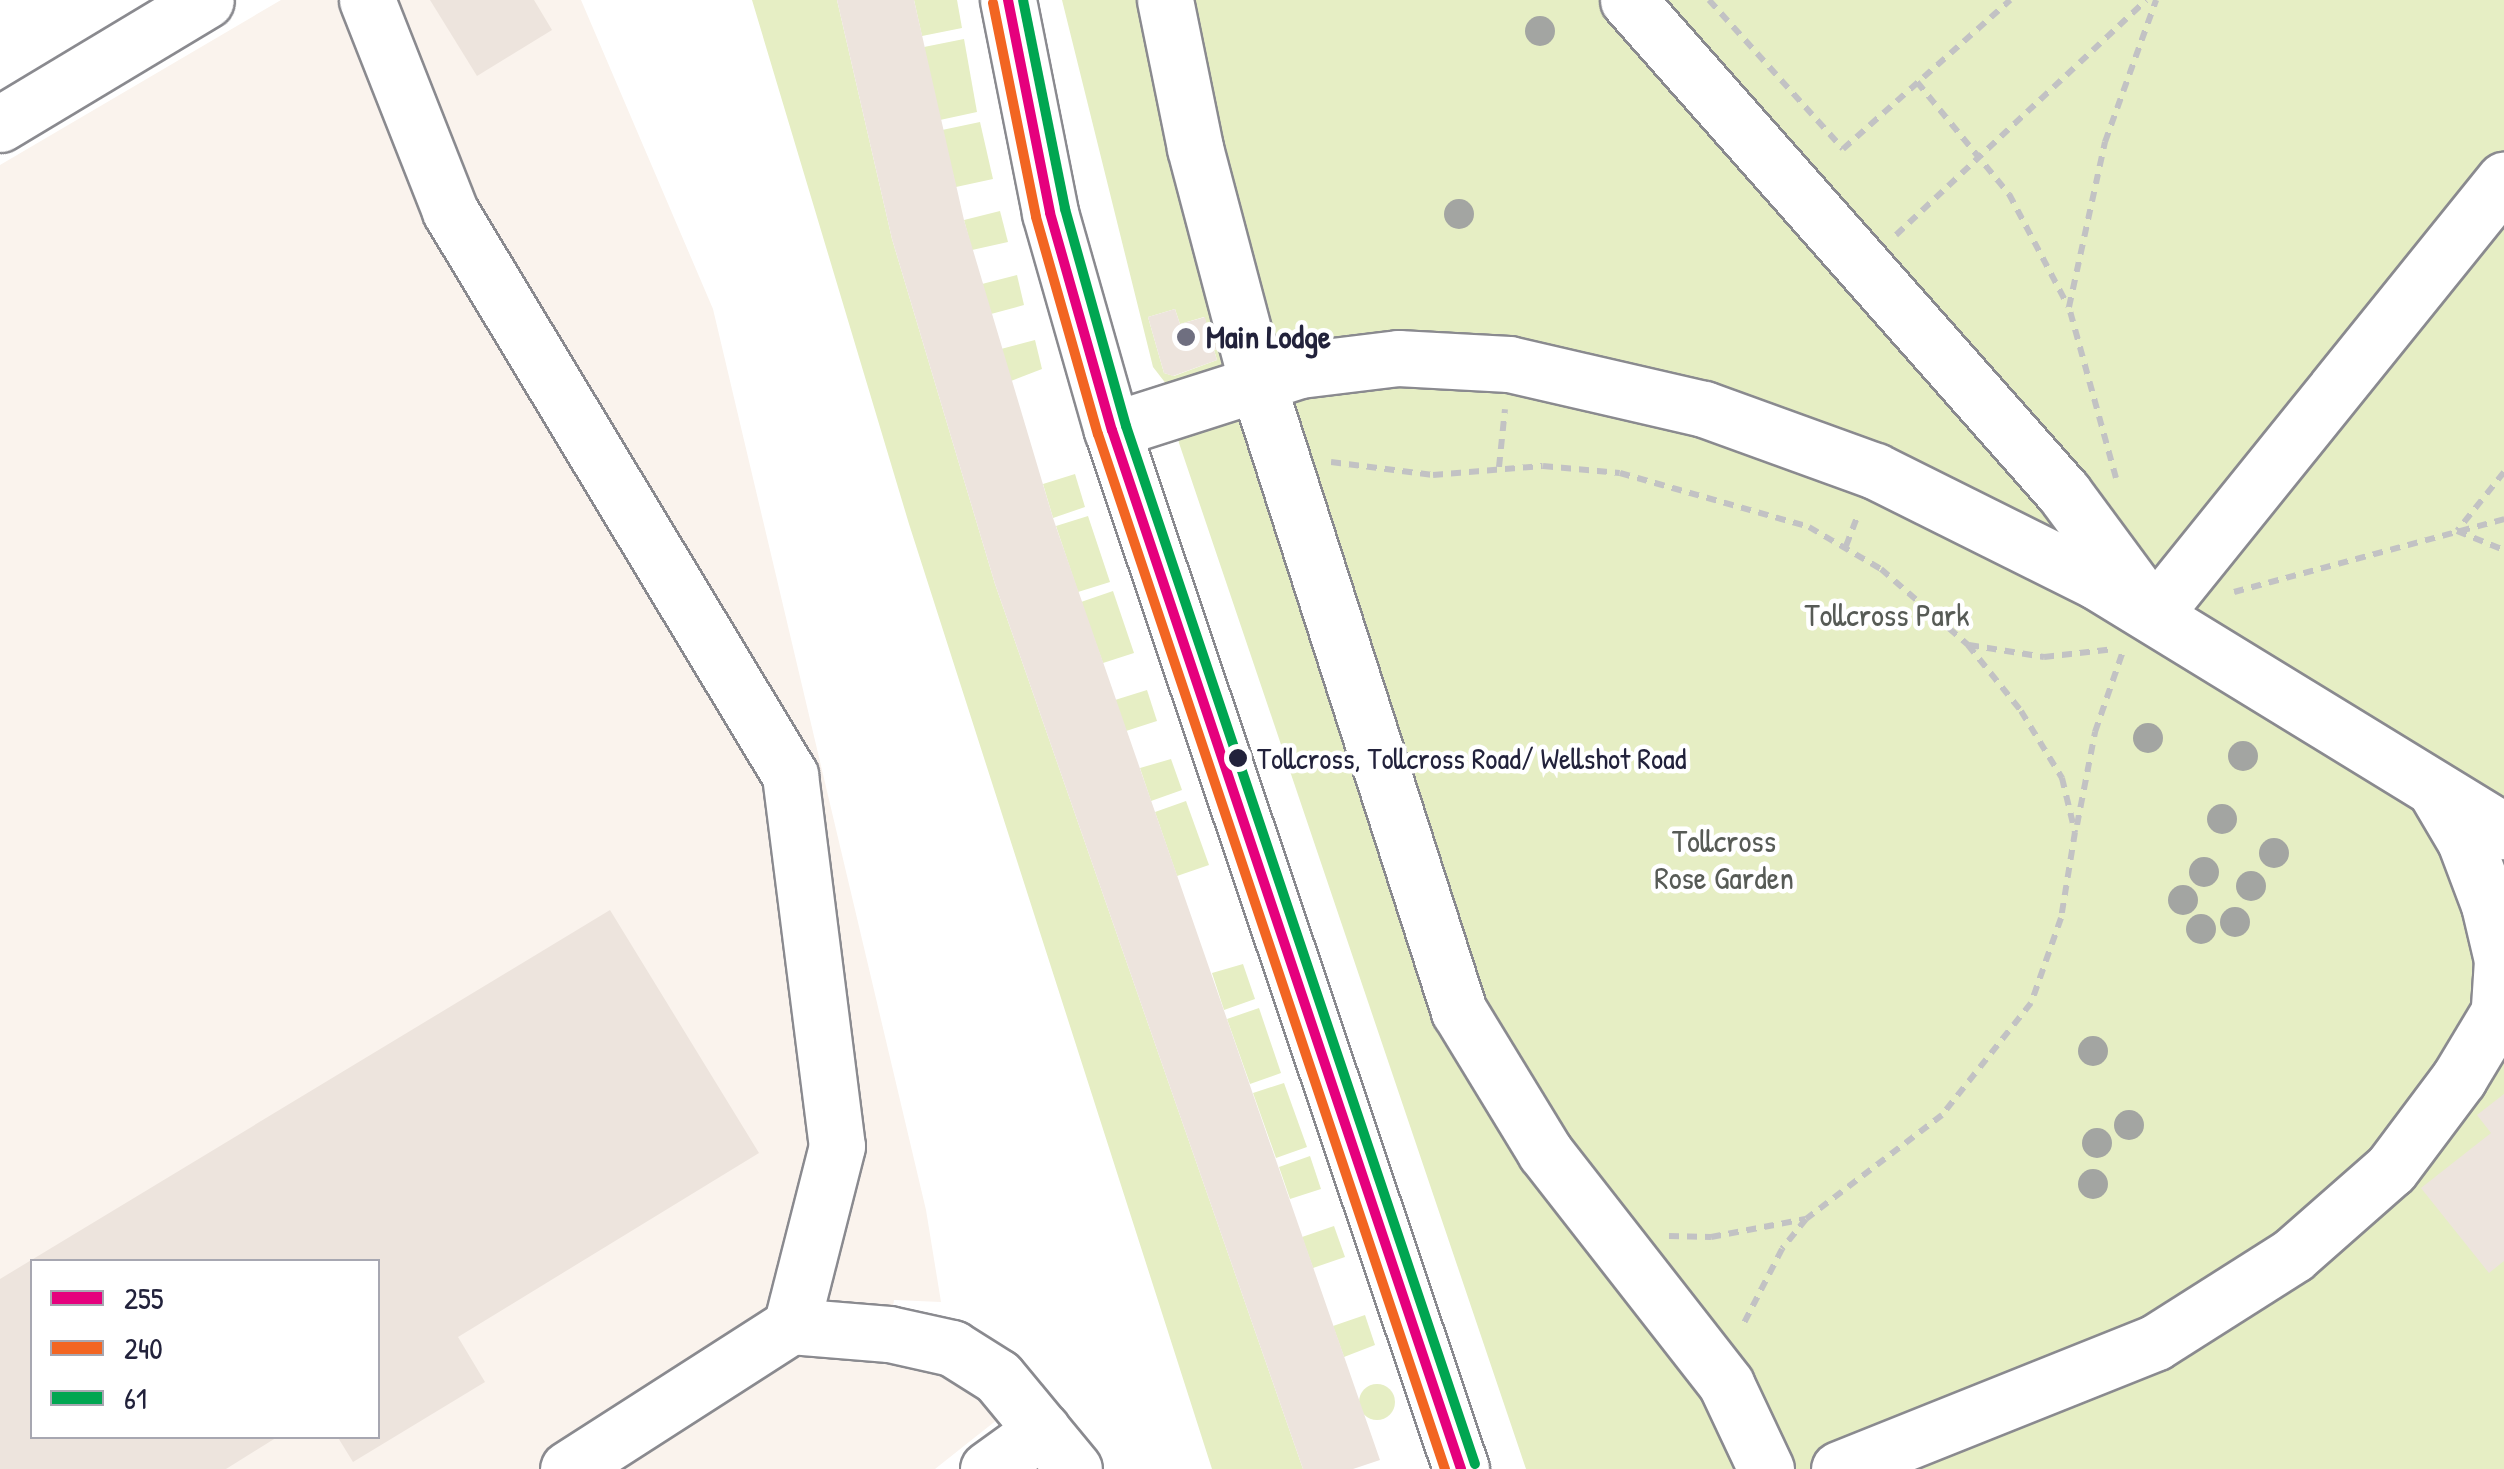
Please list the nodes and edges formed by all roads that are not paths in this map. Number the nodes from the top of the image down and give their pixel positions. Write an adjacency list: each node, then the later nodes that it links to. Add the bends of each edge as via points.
1 (206, 0): 6 (street)
2 (366, 0): 14 (street, via 450,211 790,775 837,1146)
3 (1008, 0): 9 (street, via 1050,213)
4 (1166, 0): 8 (street, via 1195,148)
5 (1628, 0): 10 (street, via 2064,493)
6 (0, 124)
7 (2504, 180): 10 (street)
8 (1257, 382): 9 (street); 10 (street, via 1398,358 1508,364 1641,391 1874,472); 19 (street, via 1459,1010 1546,1152 1726,1384)
9 (1112, 430): 18 (street)
10 (2154, 614): 11 (street)
11 (2433, 788): 12 (street); 13 (street, via 2465,841 2489,905 2502,960)
12 (2504, 831)
13 (2502, 1005): 20 (street, via 2459,1078 2391,1169 2341,1218 2252,1284 2095,1370)
14 (791, 1326): 15 (street, via 890,1334 952,1348 998,1376); 16 (street)
15 (1058, 1450): 17 (street)
16 (568, 1469)
17 (988, 1469)
18 (1461, 1469)
19 (1766, 1469)
20 (1839, 1469)

